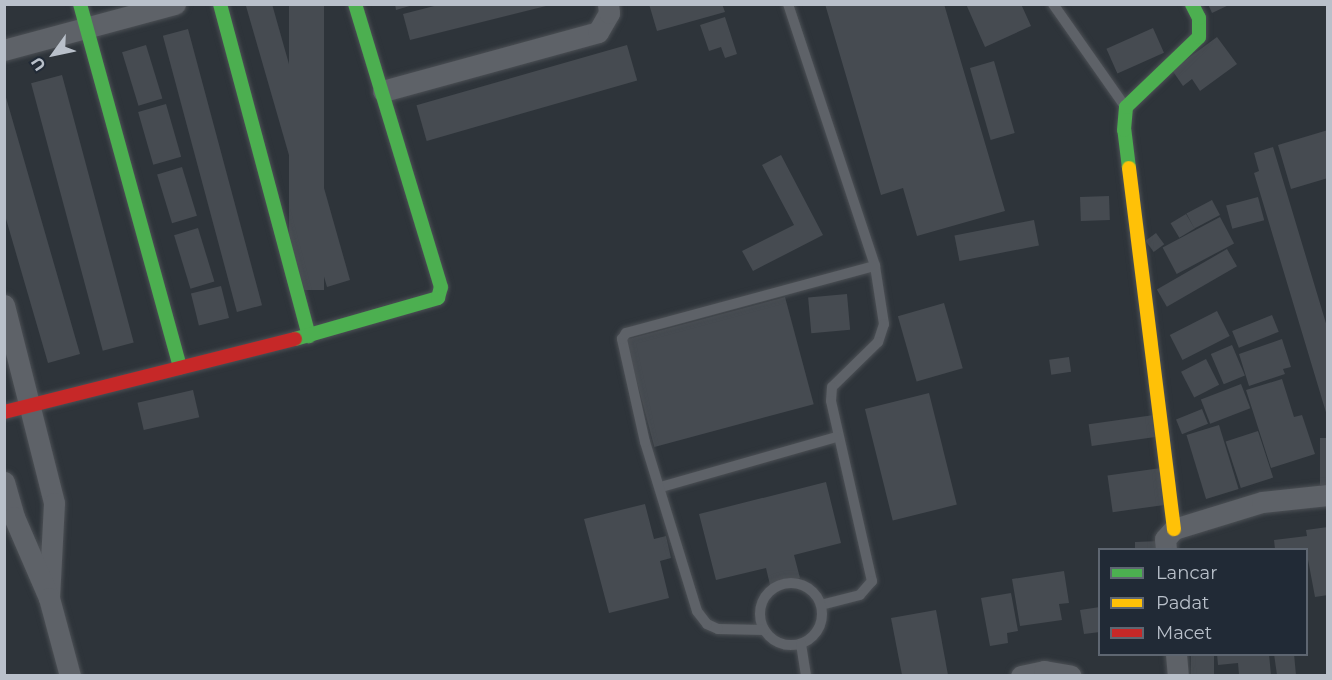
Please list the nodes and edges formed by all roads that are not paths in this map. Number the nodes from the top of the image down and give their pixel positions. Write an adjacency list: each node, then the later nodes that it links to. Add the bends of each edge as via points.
1 (80, 4): 9 (street)
2 (175, 4): 9 (street)
3 (220, 4): 15 (street)
4 (355, 4): 11 (street)
5 (608, 4): 11 (street, via 609,13 598,32)
6 (788, 4): 13 (lane)
7 (1053, 4): 12 (lane)
8 (1192, 4): 12 (street, via 1201,28 1194,45)
9 (86, 27): 10 (street); 16 (street)
10 (4, 50)
11 (383, 91): 15 (street, via 441,294 430,301)
12 (1126, 107): 23 (street, via 1125,144)
13 (875, 266): 19 (lane, via 884,324 878,342 832,387); 21 (lane, via 624,335 645,442)
14 (4, 305): 17 (street)
15 (309, 336): 16 (street)
16 (180, 368): 17 (street)
17 (27, 407): 18 (street); 25 (street, via 54,503)
18 (4, 412)
19 (837, 437): 21 (lane); 26 (lane, via 872,581 860,595)
20 (4, 482): 25 (street, via 14,517)
21 (661, 487): 27 (lane, via 697,611 707,624 718,629)
22 (1328, 495): 23 (street, via 1262,502)
23 (1174, 528): 24 (street, via 1166,536)
24 (1166, 548)
25 (49, 597): 30 (street)
26 (821, 605): 27 (lane, via 809,588 789,582 778,585 763,599 760,609); 28 (lane, via 819,629)
27 (764, 630): 28 (lane, via 784,645)
28 (801, 644): 31 (lane)
29 (1176, 656): 34 (street)
30 (70, 675)
31 (806, 675)
32 (1021, 675): 33 (street, via 1044,671)
33 (1071, 675)
34 (1178, 675)

